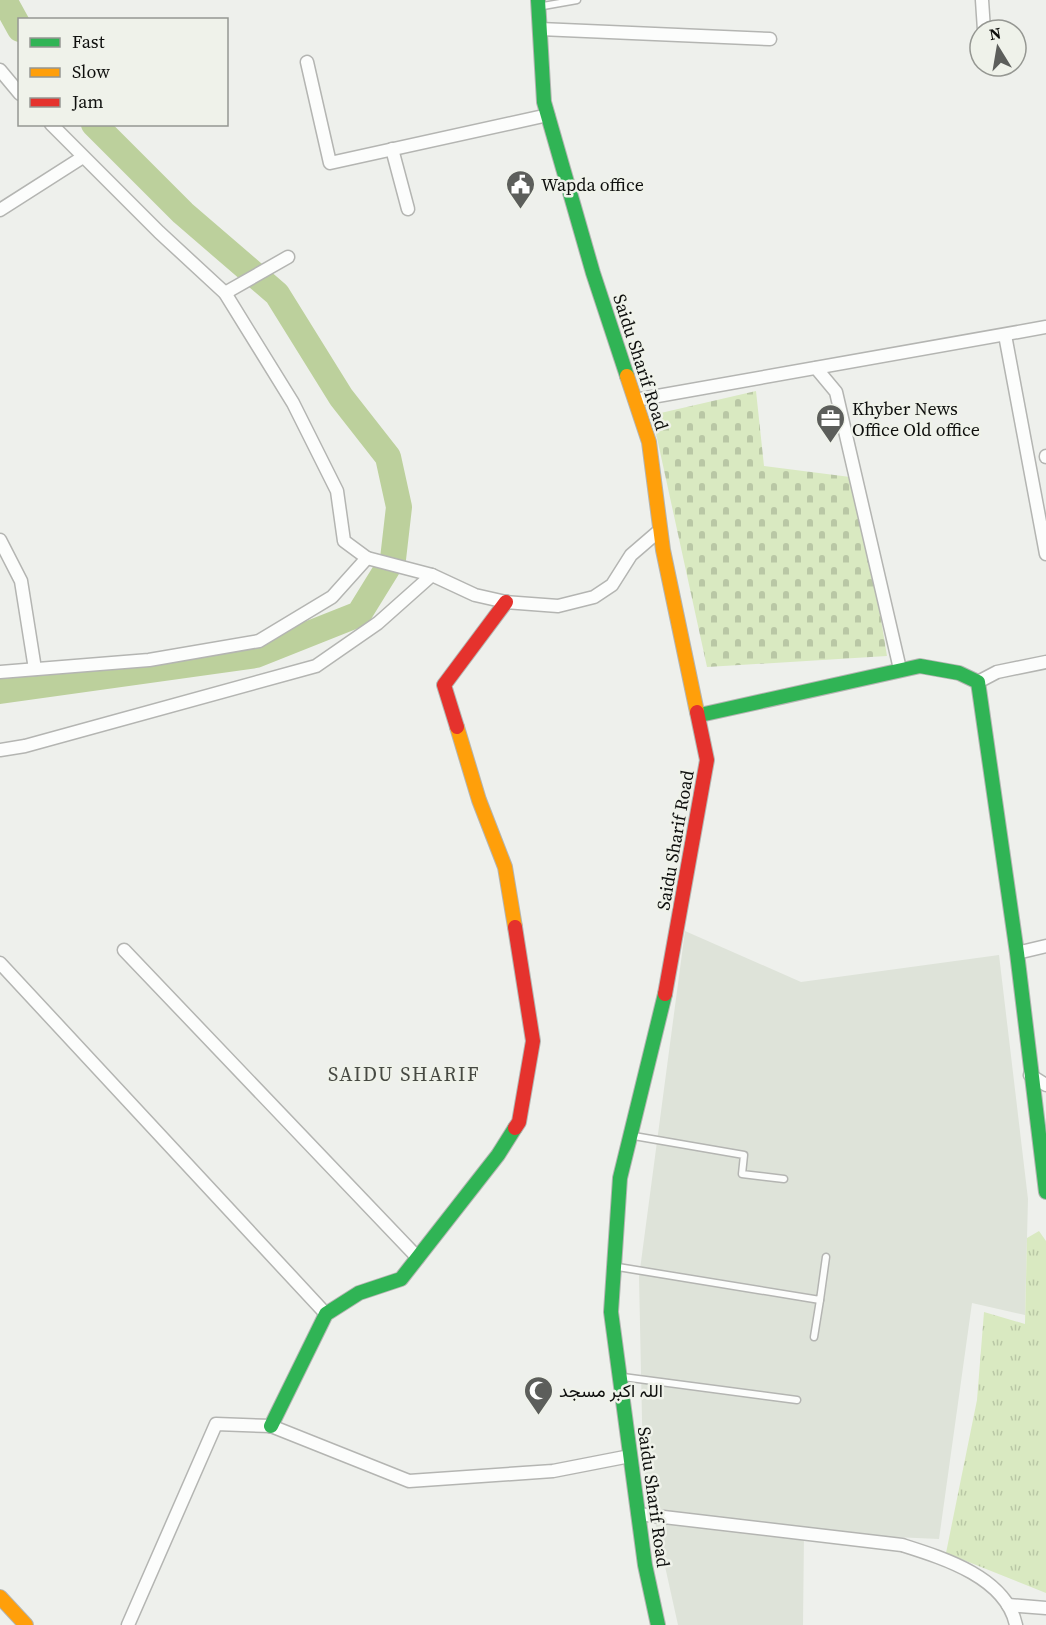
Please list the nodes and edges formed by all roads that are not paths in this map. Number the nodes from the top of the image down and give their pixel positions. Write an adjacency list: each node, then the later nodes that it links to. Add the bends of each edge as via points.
1 (578, 0): 3 (lane)
2 (982, 0): 4 (street)
3 (538, 4): 5 (street, Saidu Sharif Road)
4 (983, 18)
5 (540, 29): 6 (street); 10 (street, Saidu Sharif Road)
6 (770, 39)
7 (307, 62): 12 (street, via 330,163)
8 (0, 70): 9 (street)
9 (18, 91)
10 (548, 115): 12 (street); 21 (street, Saidu Sharif Road, via 593,273)
11 (53, 126): 13 (street)
12 (392, 149): 14 (street)
13 (83, 157): 15 (street); 17 (street)
14 (408, 209)
15 (0, 210)
16 (288, 257): 17 (street)
17 (226, 293): 25 (street, via 293,403 337,490 344,540)
18 (1046, 327): 19 (street)
19 (1005, 335): 20 (street); 24 (street)
20 (816, 368): 21 (street); 30 (street, via 836,393)
21 (635, 400): 22 (street, Saidu Sharif Road, via 649,442)
22 (660, 530): 27 (street, via 631,555 612,585 594,597 558,606); 33 (street, Saidu Sharif Road)
23 (0, 540): 29 (street, via 21,581)
24 (1046, 554)
25 (368, 558): 26 (street); 29 (street, via 332,597 259,641 149,660)
26 (431, 575): 27 (street, via 475,595); 34 (street, via 378,623 316,666)
27 (506, 602): 45 (street, via 444,685 479,800 505,867 533,1041 519,1122)
28 (1046, 662): 32 (street, via 997,672)
29 (34, 669): 31 (street)
30 (900, 669): 32 (street, via 938,668); 33 (street)
31 (0, 672)
32 (978, 682): 37 (street)
33 (700, 715): 41 (street, Saidu Sharif Road, via 707,760 668,982)
34 (0, 750)
35 (1046, 946): 37 (street)
36 (124, 950): 45 (street)
37 (1017, 952): 39 (street)
38 (0, 963): 48 (street)
39 (1030, 1075): 40 (street); 43 (street)
40 (1046, 1085)
41 (630, 1136): 42 (lane, via 744,1155 742,1174); 46 (street, Saidu Sharif Road, via 620,1178)
42 (784, 1179)
43 (1046, 1192)
44 (826, 1257): 47 (lane)
45 (417, 1258): 48 (street, via 401,1279 359,1293)
46 (614, 1267): 47 (lane); 50 (street, Saidu Sharif Road, via 611,1312)
47 (820, 1299): 49 (lane)
48 (326, 1314): 52 (street)
49 (814, 1337)
50 (620, 1376): 51 (lane); 53 (street, Saidu Sharif Road)
51 (797, 1400)
52 (271, 1426): 53 (street, via 409,1481 553,1471); 59 (street, via 216,1424)
53 (630, 1456): 54 (street, Saidu Sharif Road)
54 (638, 1514): 56 (street, via 902,1545 963,1568 1003,1596); 60 (street, Saidu Sharif Road)
55 (0, 1597): 58 (street)
56 (1008, 1605): 57 (street); 61 (street)
57 (1046, 1608)
58 (27, 1625)
59 (128, 1625)
60 (658, 1625)
61 (1016, 1625)

